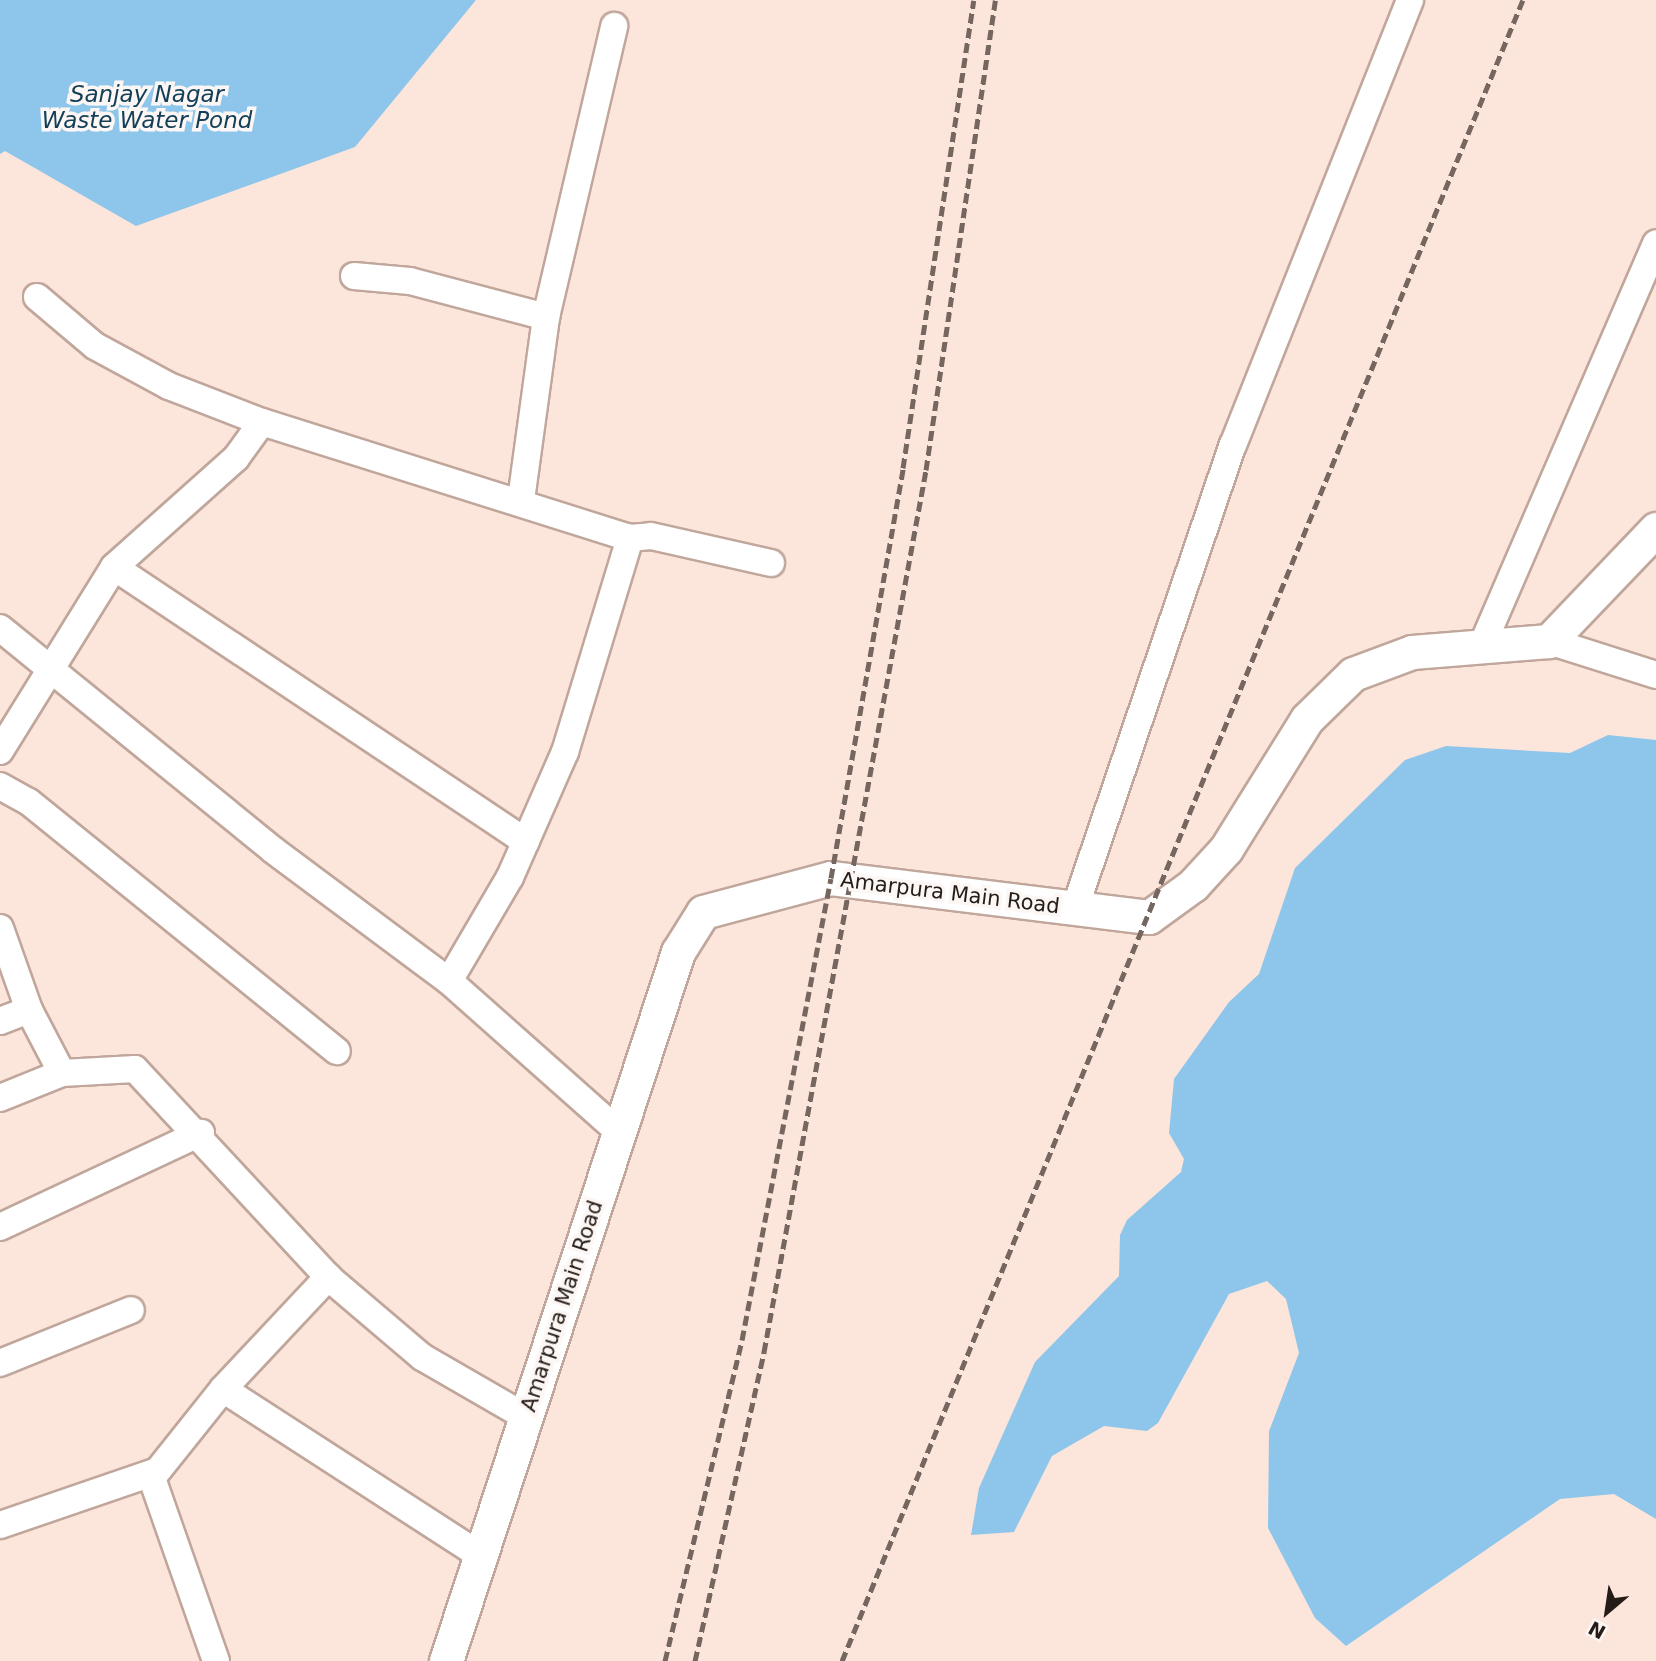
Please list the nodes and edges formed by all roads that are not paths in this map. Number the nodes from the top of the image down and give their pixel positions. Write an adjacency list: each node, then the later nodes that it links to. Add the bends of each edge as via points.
1 (1410, 0): 21 (street, via 1233,445)
2 (614, 26): 6 (street)
3 (1656, 243): 15 (street)
4 (354, 276): 6 (street, via 410,281)
5 (37, 297): 7 (street, via 95,346 169,386)
6 (546, 317): 8 (street)
7 (262, 422): 8 (street); 12 (street, via 236,458)
8 (521, 500): 10 (street)
9 (1656, 528): 14 (street)
10 (630, 538): 11 (street, via 651,536); 20 (street, via 565,752)
11 (771, 564)
12 (114, 567): 16 (street); 20 (street)
13 (0, 628): 16 (street)
14 (1549, 641): 15 (street, Amarpura Main Road); 17 (street)
15 (1481, 648): 21 (street, Amarpura Main Road, via 1412,652 1353,674 1307,719 1238,832 1193,885 1149,917)
16 (47, 666): 18 (street); 23 (street, via 273,850)
17 (1656, 675)
18 (0, 751)
19 (0, 786): 26 (street, via 29,802)
20 (526, 842): 23 (street)
21 (1075, 908): 29 (street, Amarpura Main Road, via 831,878 703,912 678,952)
22 (0, 928): 24 (street)
23 (449, 981): 29 (street)
24 (29, 1010): 25 (street); 27 (street)
25 (0, 1021)
26 (337, 1051)
27 (62, 1073): 28 (street); 30 (street, via 135,1069)
28 (0, 1098)
29 (619, 1132): 36 (street, Amarpura Main Road)
30 (201, 1133): 31 (street); 32 (street)
31 (0, 1227)
32 (328, 1277): 35 (street); 36 (street, via 422,1357)
33 (131, 1310): 34 (street)
34 (0, 1363)
35 (223, 1389): 37 (street); 39 (street)
36 (526, 1418): 39 (street, Amarpura Main Road)
37 (155, 1472): 38 (street); 40 (street, via 154,1491)
38 (0, 1525)
39 (480, 1555): 41 (street, Amarpura Main Road)
40 (216, 1661)
41 (446, 1661)

